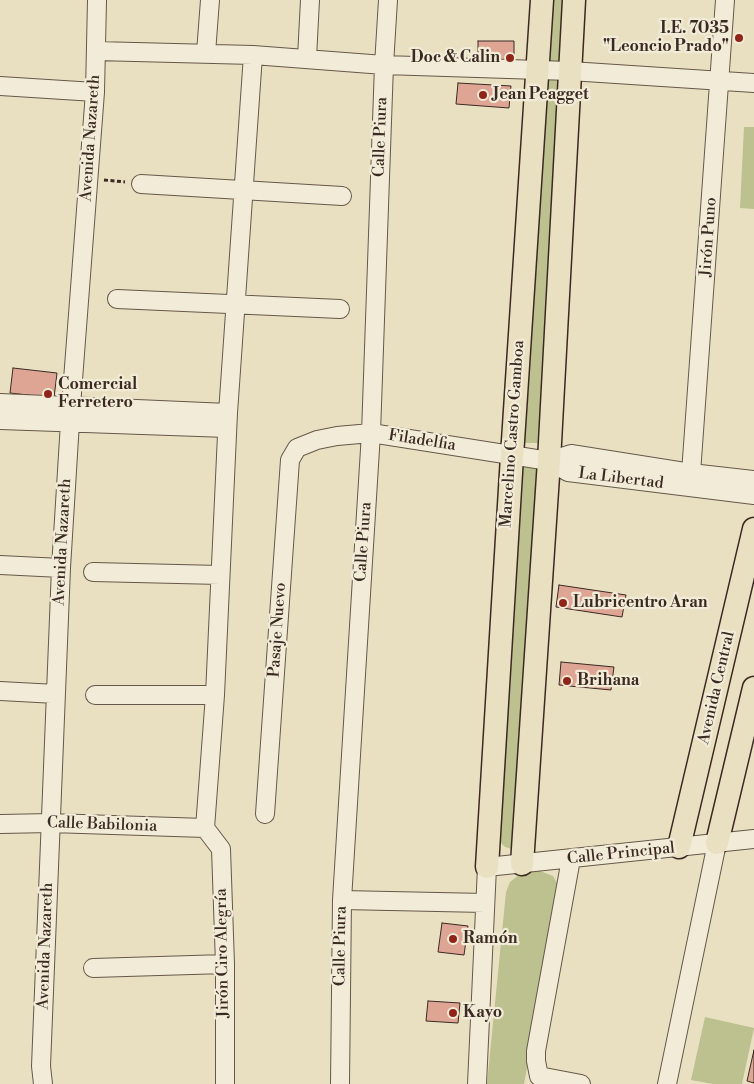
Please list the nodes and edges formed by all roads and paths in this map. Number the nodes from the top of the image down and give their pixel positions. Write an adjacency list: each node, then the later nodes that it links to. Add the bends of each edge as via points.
1 (97, 0): 8 (street, Avenida Nazareth)
2 (210, 0): 9 (street)
3 (310, 0): 11 (street)
4 (388, 0): 12 (street, Calle Piura)
5 (542, 0): 13 (main road, Marcelino Castro Gamboa)
6 (574, 0): 14 (main road)
7 (725, 0): 15 (street, Jirón Puno)
8 (96, 52): 9 (street); 18 (street, Avenida Nazareth)
9 (206, 53): 10 (street)
10 (253, 55): 11 (street); 21 (street)
11 (307, 58): 12 (street)
12 (384, 65): 13 (street); 30 (street, Calle Piura)
13 (538, 71): 14 (street); 32 (main road, Marcelino Castro Gamboa)
14 (570, 71): 15 (street); 33 (main road)
15 (721, 80): 16 (street); 34 (street, Jirón Puno)
16 (754, 83)
17 (0, 86): 18 (street)
18 (95, 92): 19 (street, Avenida Nazareth)
19 (88, 178): 20 (path); 27 (street, Avenida Nazareth)
20 (141, 184): 21 (street)
21 (243, 190): 22 (street); 24 (street)
22 (342, 196)
23 (117, 299): 24 (street)
24 (235, 304): 25 (street); 29 (street)
25 (340, 309)
26 (0, 403): 27 (street)
27 (71, 414): 28 (street); 29 (street); 39 (street, Avenida Nazareth)
28 (0, 420)
29 (228, 421): 41 (street)
30 (371, 433): 31 (street, Filadelfia, via 317,440); 32 (street, Filadelfia); 57 (street, Calle Piura)
31 (297, 448): 47 (street, Pasaje Nuevo, via 290,460)
32 (512, 456): 33 (street, Filadelfia); 56 (main road, Marcelino Castro Gamboa)
33 (549, 461): 34 (street, La Libertad, via 571,454); 36 (street, La Libertad, via 568,472); 55 (main road)
34 (691, 473): 35 (street, La Libertad)
35 (754, 480)
36 (754, 495)
37 (754, 528): 53 (main road, Avenida Central)
38 (0, 565): 39 (street)
39 (61, 568): 44 (street, Avenida Nazareth)
40 (93, 572): 41 (street)
41 (220, 575): 45 (street)
42 (754, 688): 52 (main road)
43 (0, 690): 44 (street)
44 (56, 694): 48 (street, Avenida Nazareth)
45 (215, 695): 46 (street); 50 (street)
46 (95, 696)
47 (265, 814)
48 (51, 823): 49 (street, Calle Babilonia); 50 (street, Calle Babilonia); 61 (street, Avenida Nazareth, via 41,1066)
49 (0, 824)
50 (205, 828): 59 (street, Jirón Ciro Alegría, via 221,849)
51 (754, 839): 52 (street, Calle Principal)
52 (717, 843): 53 (street, Calle Principal); 66 (street)
53 (679, 847): 54 (street, Calle Principal)
54 (572, 859): 55 (street, Calle Principal); 65 (street, via 536,1052 536,1070 539,1076)
55 (522, 864): 56 (street, Calle Principal)
56 (487, 867): 58 (street)
57 (342, 900): 58 (street); 63 (street, Calle Piura)
58 (485, 903): 64 (street)
59 (225, 964): 60 (street); 62 (street, Jirón Ciro Alegría)
60 (93, 968)
61 (43, 1084)
62 (225, 1084)
63 (340, 1084)
64 (476, 1084)
65 (581, 1084)
66 (666, 1084)

